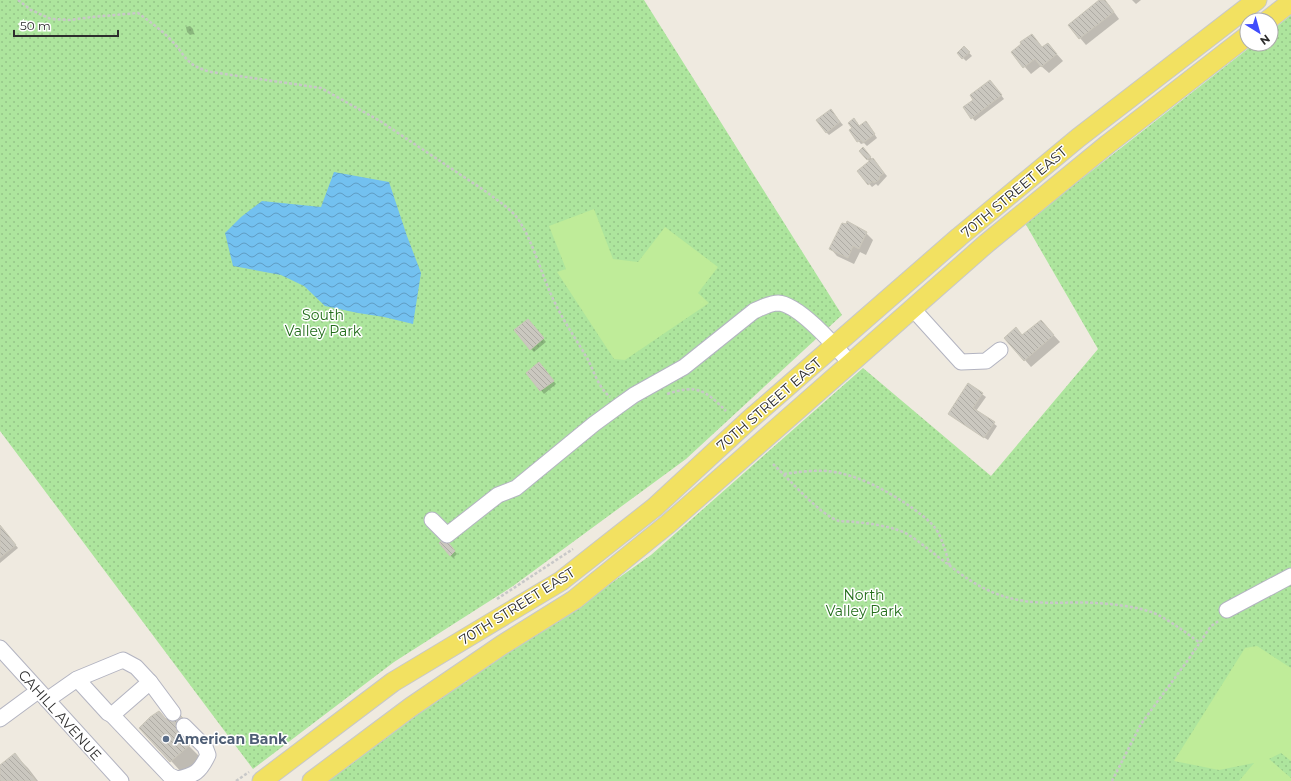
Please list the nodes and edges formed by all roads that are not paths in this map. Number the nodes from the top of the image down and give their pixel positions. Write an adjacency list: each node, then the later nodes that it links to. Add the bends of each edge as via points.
1 (1257, 0): 6 (main road, 70TH STREET EAST, via 1072,143 959,237)
2 (1291, 2): 3 (main road)
3 (1278, 12)
4 (1239, 42): 5 (main road, 70TH STREET EAST, via 1102,149)
5 (913, 309): 7 (street, via 961,362 986,362); 8 (main road, 70TH STREET EAST)
6 (835, 346): 8 (street); 9 (street, via 788,305 777,303 754,311 684,367 634,395 516,488 498,495 447,535); 20 (main road, 70TH STREET EAST, via 748,421 655,507 561,581 393,682)
7 (1000, 350)
8 (850, 363): 22 (main road, 70TH STREET EAST, via 668,524 574,600 502,644)
9 (432, 520)
10 (1291, 576): 11 (street)
11 (1227, 610)
12 (0, 648): 15 (street, CAHILL AVENUE)
13 (77, 679): 14 (street, via 123,660 136,667); 15 (street); 17 (street)
14 (150, 682): 16 (street); 17 (street)
15 (42, 695): 18 (street); 21 (street, CAHILL AVENUE)
16 (173, 713)
17 (112, 715): 19 (street, via 169,775 177,779 191,776 202,767 208,754)
18 (0, 719)
19 (184, 726)
20 (259, 774)
21 (121, 781)
22 (312, 781)

